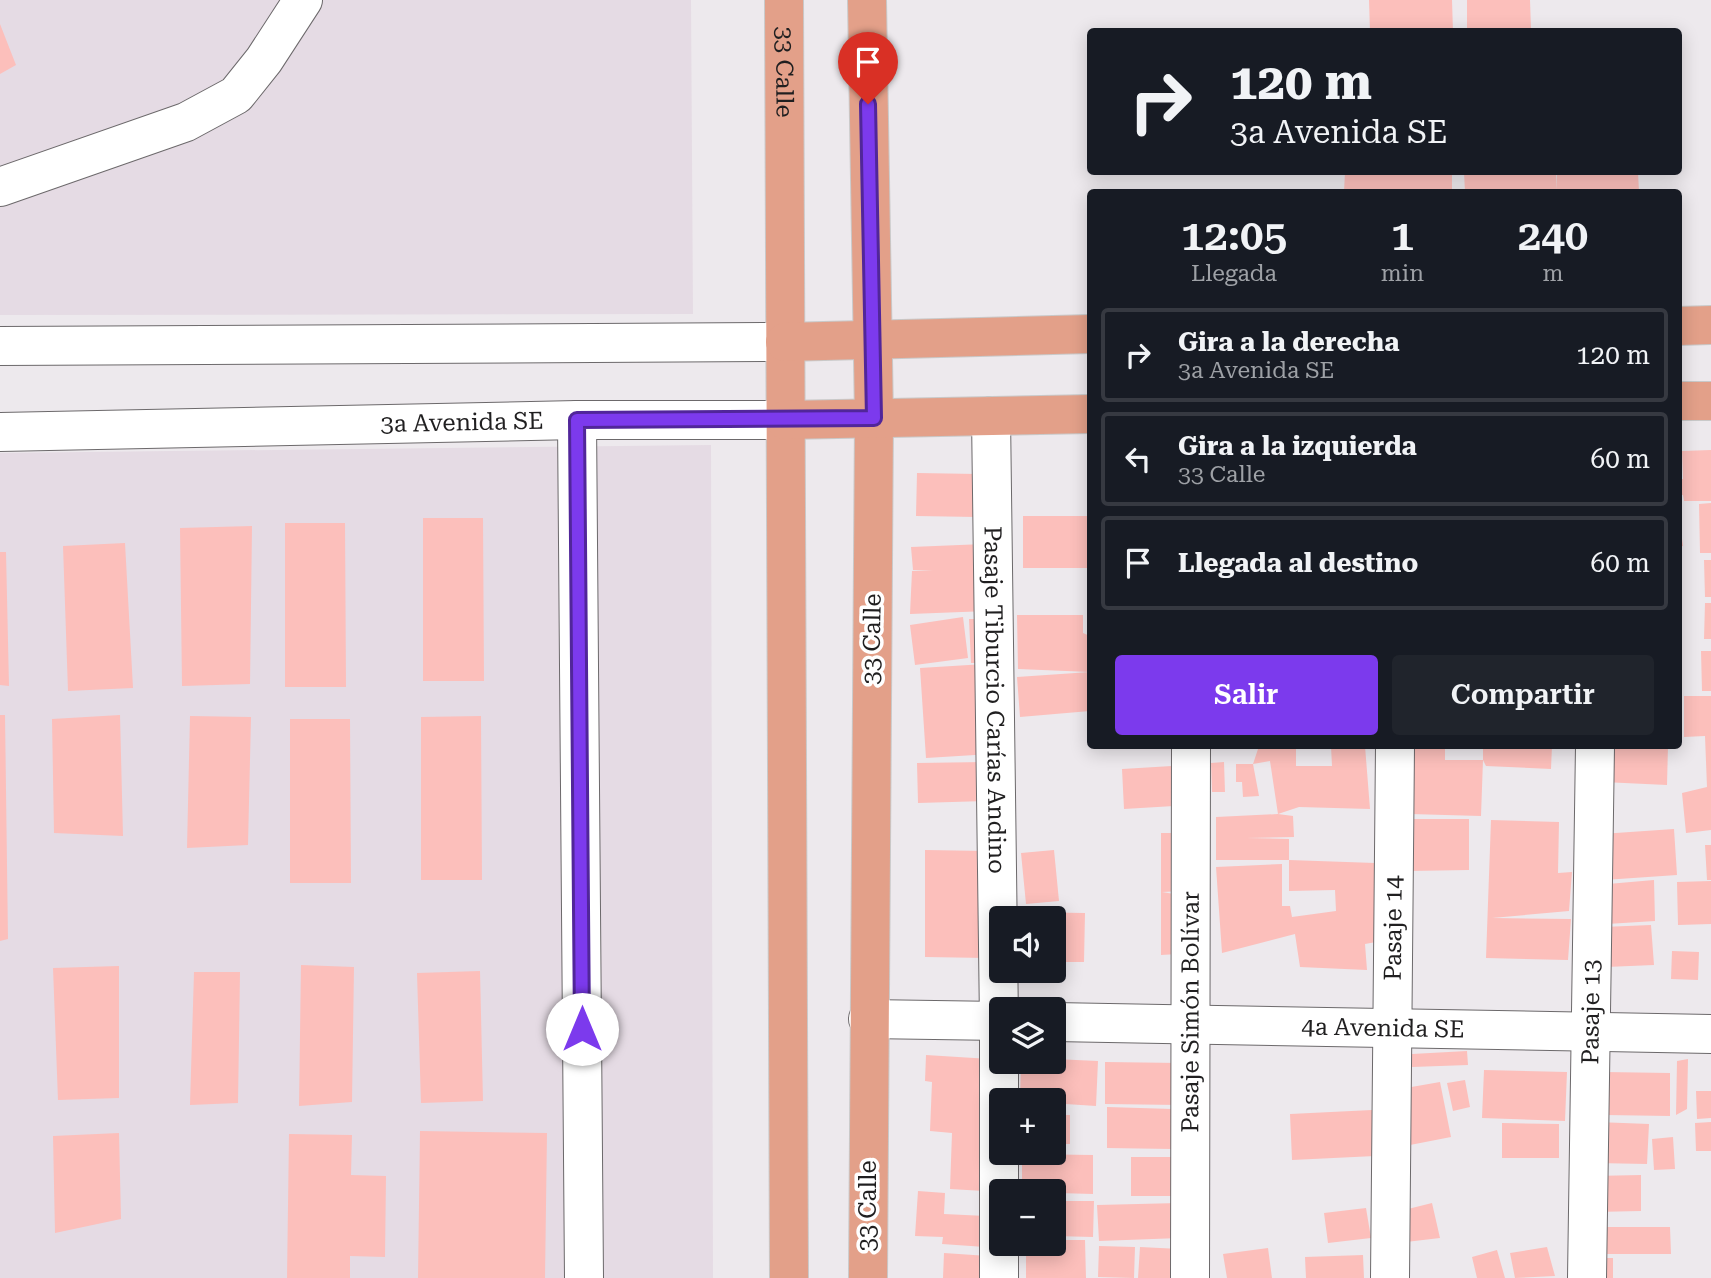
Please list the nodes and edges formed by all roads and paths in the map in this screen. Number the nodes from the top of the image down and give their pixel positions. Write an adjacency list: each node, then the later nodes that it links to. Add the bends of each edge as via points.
1 (303, 0): 4 (street, via 236,95 186,122)
2 (784, 0): 9 (main road, 33 Calle)
3 (867, 0): 8 (main road, 33 Calle)
4 (0, 187)
5 (1711, 325): 6 (main road)
6 (1682, 326)
7 (1087, 334): 8 (main road)
8 (871, 337): 9 (main road); 15 (main road, 33 Calle)
9 (785, 342): 10 (street); 17 (main road, 33 Calle)
10 (0, 346)
11 (1682, 401): 12 (main road)
12 (1711, 401)
13 (1087, 414): 14 (main road, 3a Avenida SE)
14 (991, 416): 15 (main road, 3a Avenida SE); 22 (street, Pasaje Tiburcio Carías Andino)
15 (874, 418): 17 (main road, 3a Avenida SE); 23 (main road, 33 Calle)
16 (577, 420): 17 (street, 3a Avenida SE); 18 (street, 3a Avenida SE); 31 (street)
17 (785, 420): 32 (main road, 33 Calle)
18 (0, 432)
19 (1191, 749): 26 (street, Pasaje Simón Bolívar)
20 (1395, 749): 27 (street, Pasaje 14)
21 (1595, 749): 28 (street, Pasaje 13)
22 (1000, 997)
23 (868, 1019): 24 (street); 33 (main road, 33 Calle)
24 (989, 1021)
25 (1066, 1022): 26 (street, 4a Avenida SE)
26 (1193, 1024): 27 (street, 4a Avenida SE); 35 (street, Pasaje Simón Bolívar)
27 (1392, 1028): 28 (street, 4a Avenida SE); 36 (street, Pasaje 14)
28 (1591, 1032): 29 (street, 4a Avenida SE); 37 (street, Pasaje 13)
29 (1711, 1034)
30 (1000, 1074): 34 (street, Pasaje Tiburcio Carías Andino)
31 (584, 1278)
32 (789, 1278)
33 (868, 1278)
34 (999, 1278)
35 (1190, 1278)
36 (1390, 1278)
37 (1587, 1278)

